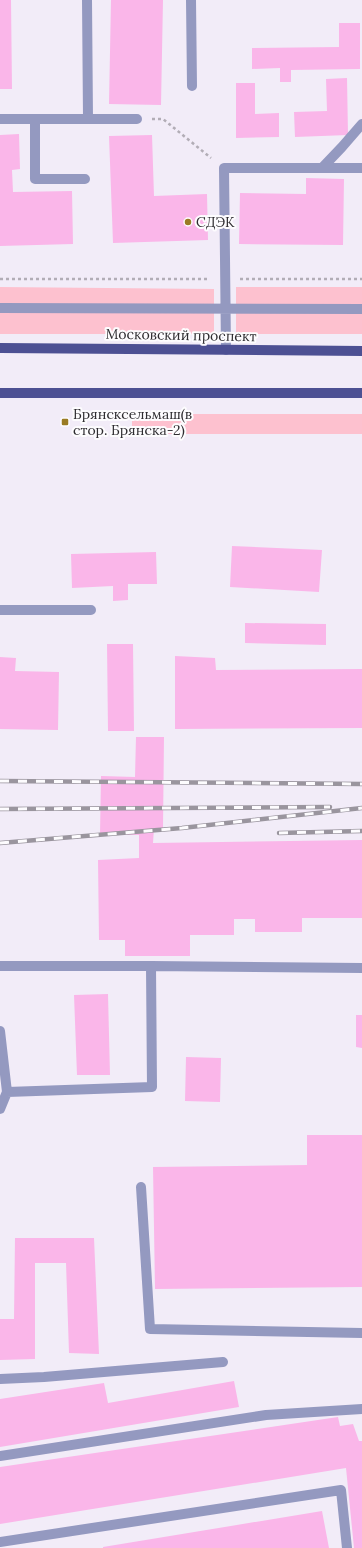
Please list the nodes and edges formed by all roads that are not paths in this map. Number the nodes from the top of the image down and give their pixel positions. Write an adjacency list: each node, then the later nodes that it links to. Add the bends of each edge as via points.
1 (87, 0): 5 (lane)
2 (191, 0): 3 (lane)
3 (192, 86)
4 (35, 118): 5 (lane); 6 (lane); 11 (lane, via 35,179)
5 (88, 118): 7 (lane)
6 (0, 119)
7 (137, 119)
8 (362, 124): 9 (lane)
9 (322, 168): 10 (lane); 13 (lane, via 224,168)
10 (362, 168)
11 (85, 179)
12 (0, 308): 13 (lane)
13 (225, 309): 14 (lane); 16 (lane)
14 (362, 309)
15 (0, 348): 16 (main road, Московский проспект)
16 (226, 350): 17 (main road, Московский проспект)
17 (362, 350)
18 (0, 393): 19 (main road)
19 (362, 393)
20 (0, 610): 21 (lane)
21 (91, 610)
22 (0, 966): 23 (lane)
23 (151, 966): 24 (lane); 26 (lane, via 152,1087)
24 (362, 968)
25 (0, 1031): 26 (lane)
26 (7, 1092): 27 (lane)
27 (0, 1109)
28 (141, 1188): 29 (lane, via 150,1329)
29 (362, 1333)
30 (223, 1362): 31 (lane)
31 (0, 1379)
32 (362, 1409): 33 (lane, via 266,1415)
33 (0, 1456)
34 (0, 1542): 35 (lane, via 341,1490)
35 (347, 1548)

